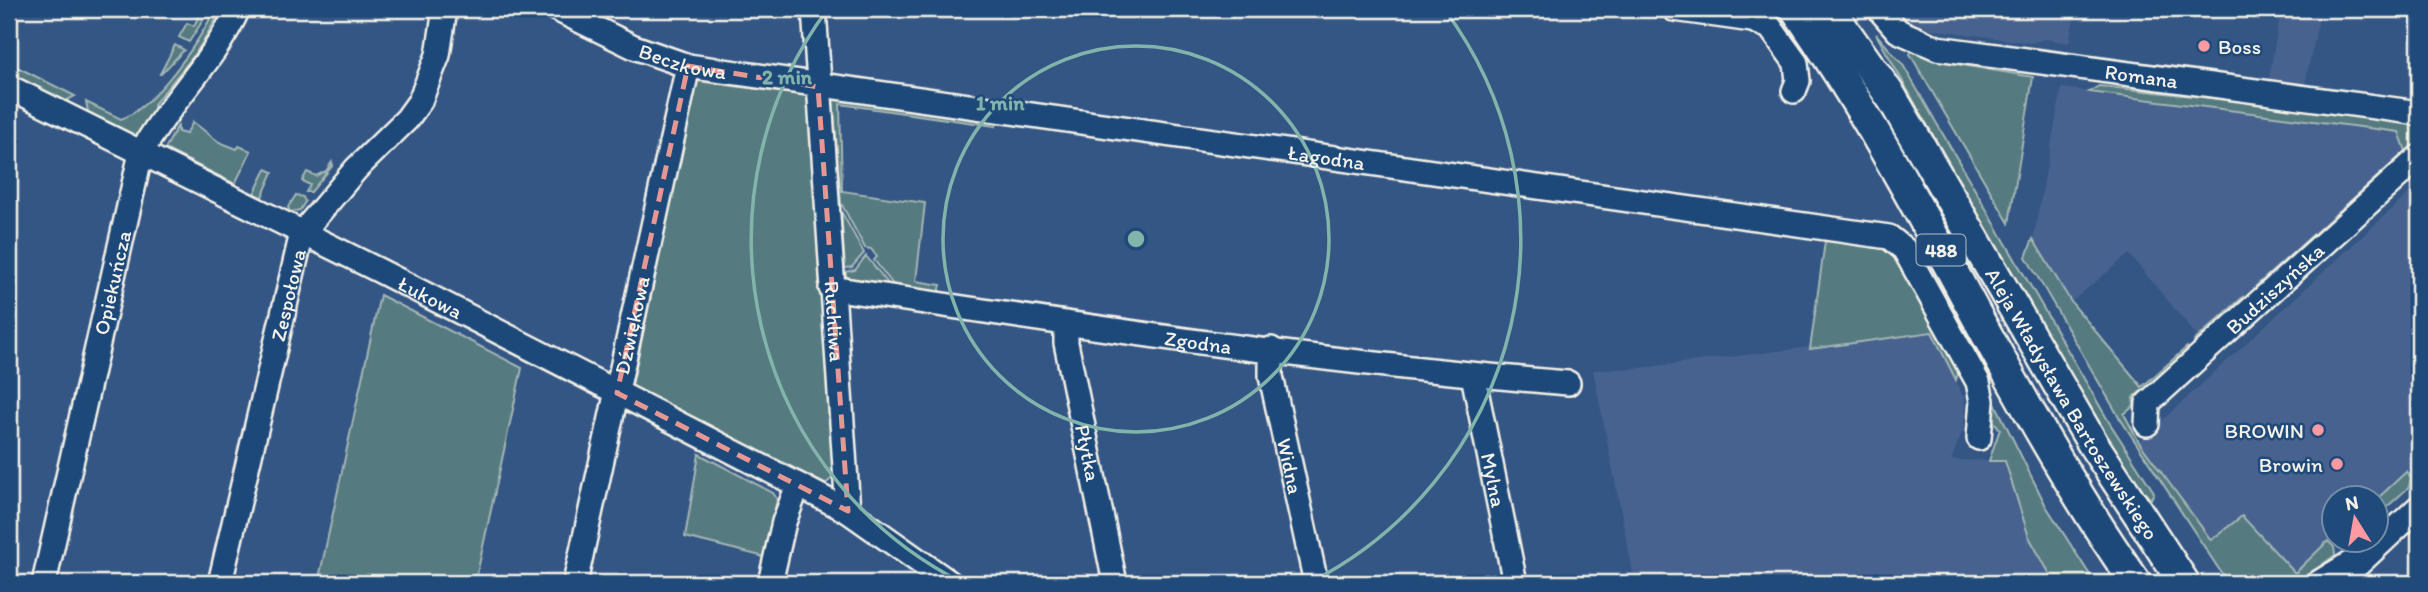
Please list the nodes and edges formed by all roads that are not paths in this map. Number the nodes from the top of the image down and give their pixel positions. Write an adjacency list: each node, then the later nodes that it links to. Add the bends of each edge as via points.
1 (238, 9): 16 (street, Opiekuńcza, via 217,47 158,123)
2 (444, 9): 18 (street, Zespołowa, via 438,55 420,101)
3 (556, 9): 10 (street, Beczkowa, via 634,47)
4 (814, 9): 11 (street, Ruchliwa)
5 (1674, 9): 13 (street, via 1752,20 1770,27 1796,63)
6 (1796, 9): 41 (main road, Aleja Władysława Bartoszewskiego / 488, via 1926,221 2050,449)
7 (1829, 9): 14 (main road, Aleja Władysława Bartoszewskiego / 488)
8 (1853, 9): 14 (main road, via 1877,53)
9 (1879, 9): 15 (street, Romana, via 1898,31 1937,48)
10 (688, 66): 11 (street, Beczkowa); 24 (street, Dźwiękowa)
11 (818, 87): 19 (street, Ruchliwa); 26 (street, Łagodna, via 1889,237 1904,248 1978,382 1983,409)
12 (9, 88): 16 (street, Łukowa)
13 (1794, 91)
14 (1892, 98): 42 (main road, Aleja Władysława Bartoszewskiego / 488, via 2080,422)
15 (2419, 113)
16 (141, 153): 18 (street, Łukowa); 33 (street, Opiekuńcza)
17 (2419, 157): 25 (street, Budziszyńska, via 2148,403)
18 (302, 233): 24 (street, Łukowa); 34 (street, Zespołowa)
19 (831, 288): 20 (street, Zgodna); 29 (street, Ruchliwa)
20 (1066, 324): 21 (street, Zgodna); 38 (street, Płytka, via 1066,343)
21 (1271, 349): 22 (street, Zgodna); 39 (street, Widna, via 1270,376)
22 (1473, 375): 23 (street, Zgodna); 40 (street, Mylna)
23 (1568, 383)
24 (617, 393): 27 (street, Łukowa); 35 (street, Dźwiękowa)
25 (2147, 424)
26 (1979, 438)
27 (798, 485): 29 (street, Łukowa); 36 (street)
28 (2419, 507): 30 (street)
29 (848, 511): 37 (street)
30 (2390, 533)
31 (2365, 554): 43 (street)
32 (2366, 554): 44 (street)
33 (44, 583)
34 (220, 583)
35 (575, 583)
36 (770, 583)
37 (950, 583)
38 (1115, 583)
39 (1316, 583)
40 (1515, 583)
41 (2136, 583)
42 (2185, 583)
43 (2318, 583)
44 (2338, 583)

